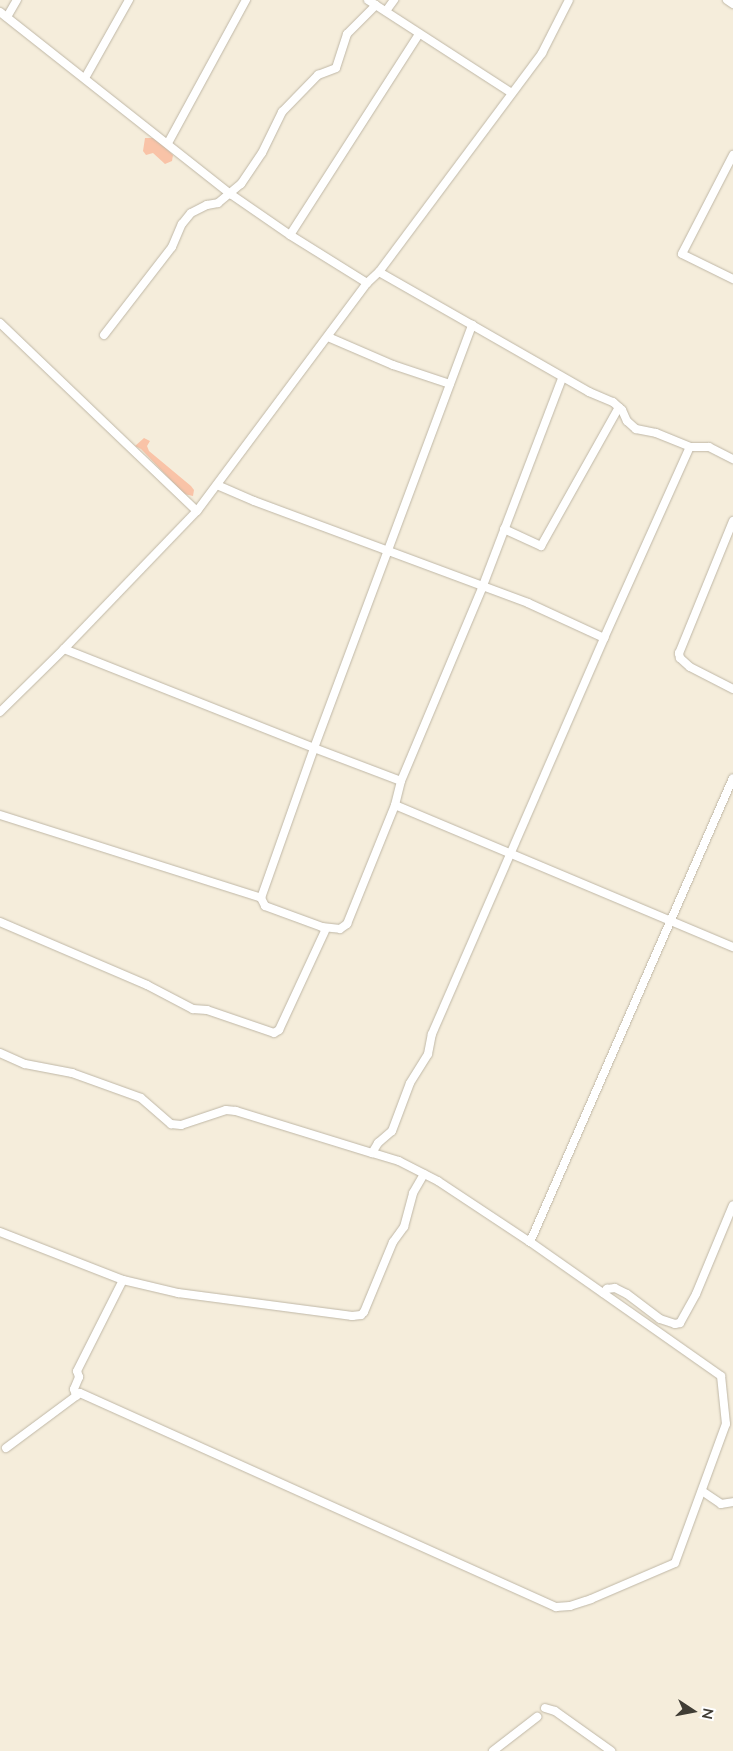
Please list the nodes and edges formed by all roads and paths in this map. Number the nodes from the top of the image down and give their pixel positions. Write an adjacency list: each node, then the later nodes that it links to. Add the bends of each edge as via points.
1 (17, 0): 12 (street)
2 (128, 0): 14 (street)
3 (246, 0): 16 (street)
4 (368, 0): 9 (street)
5 (394, 0): 10 (street)
6 (569, 0): 15 (street, via 542,53)
7 (726, 0): 8 (street)
8 (733, 4)
9 (376, 5): 10 (street); 18 (street, via 347,34 336,68 318,75 282,112 251,171)
10 (386, 11): 13 (street)
11 (0, 12): 12 (street)
12 (7, 17): 14 (street)
13 (419, 34): 15 (street); 19 (street)
14 (86, 78): 16 (street)
15 (512, 93): 20 (street)
16 (168, 143): 18 (street)
17 (733, 154): 21 (street, via 682,254)
18 (230, 193): 19 (street); 25 (street, via 218,203 191,213 172,247)
19 (290, 235): 22 (street)
20 (380, 272): 22 (street); 24 (street)
21 (733, 279)
22 (368, 283): 26 (street)
23 (0, 323): 33 (street)
24 (472, 325): 27 (street); 28 (street)
25 (104, 335)
26 (328, 337): 28 (street, via 393,365); 32 (street)
27 (562, 378): 29 (street); 35 (street)
28 (450, 384): 36 (street)
29 (619, 407): 30 (street, via 627,421 636,428); 35 (street, via 541,546)
30 (690, 447): 31 (street, via 708,447); 38 (street)
31 (733, 459)
32 (217, 485): 33 (street); 36 (street)
33 (197, 511): 39 (street)
34 (733, 520): 40 (street, via 679,653 690,667)
35 (504, 529): 37 (street)
36 (387, 551): 37 (street); 42 (street)
37 (482, 588): 38 (street, via 528,603); 44 (street)
38 (604, 638): 47 (street)
39 (64, 649): 41 (street); 42 (street)
40 (733, 689)
41 (0, 712)
42 (314, 748): 44 (street); 48 (street)
43 (733, 778): 49 (street)
44 (401, 781): 45 (street)
45 (395, 804): 47 (street); 48 (street, via 347,924 340,929 322,927 265,906)
46 (0, 815): 48 (street)
47 (511, 853): 49 (street); 54 (street, via 432,1034 428,1054 410,1083 392,1131)
48 (262, 898)
49 (671, 919): 52 (street); 58 (street)
50 (0, 922): 51 (street, via 147,985 193,1009 207,1010 274,1033 279,1030)
51 (325, 931)
52 (733, 947)
53 (0, 1053): 54 (street, via 24,1064 72,1073 141,1098 171,1124 187,1124 226,1110)
54 (372, 1152): 55 (street)
55 (424, 1174): 58 (street); 59 (street, via 413,1194 404,1227 393,1242 361,1315 274,1308 178,1293)
56 (733, 1205): 60 (street, via 696,1294 680,1322 675,1324 660,1319 615,1288 606,1288)
57 (0, 1232): 59 (street)
58 (530, 1242): 60 (street)
59 (123, 1280): 61 (street, via 76,1371 79,1377 74,1389)
60 (603, 1293): 62 (street, via 721,1376)
61 (76, 1396): 63 (street); 64 (street, via 80,1393 556,1607 591,1599 675,1563)
62 (730, 1423): 64 (street)
63 (6, 1448)
64 (702, 1491): 65 (street, via 721,1504)
65 (733, 1502)
66 (545, 1708): 69 (street, via 555,1711)
67 (537, 1718): 68 (street)
68 (492, 1751)
69 (611, 1751)

